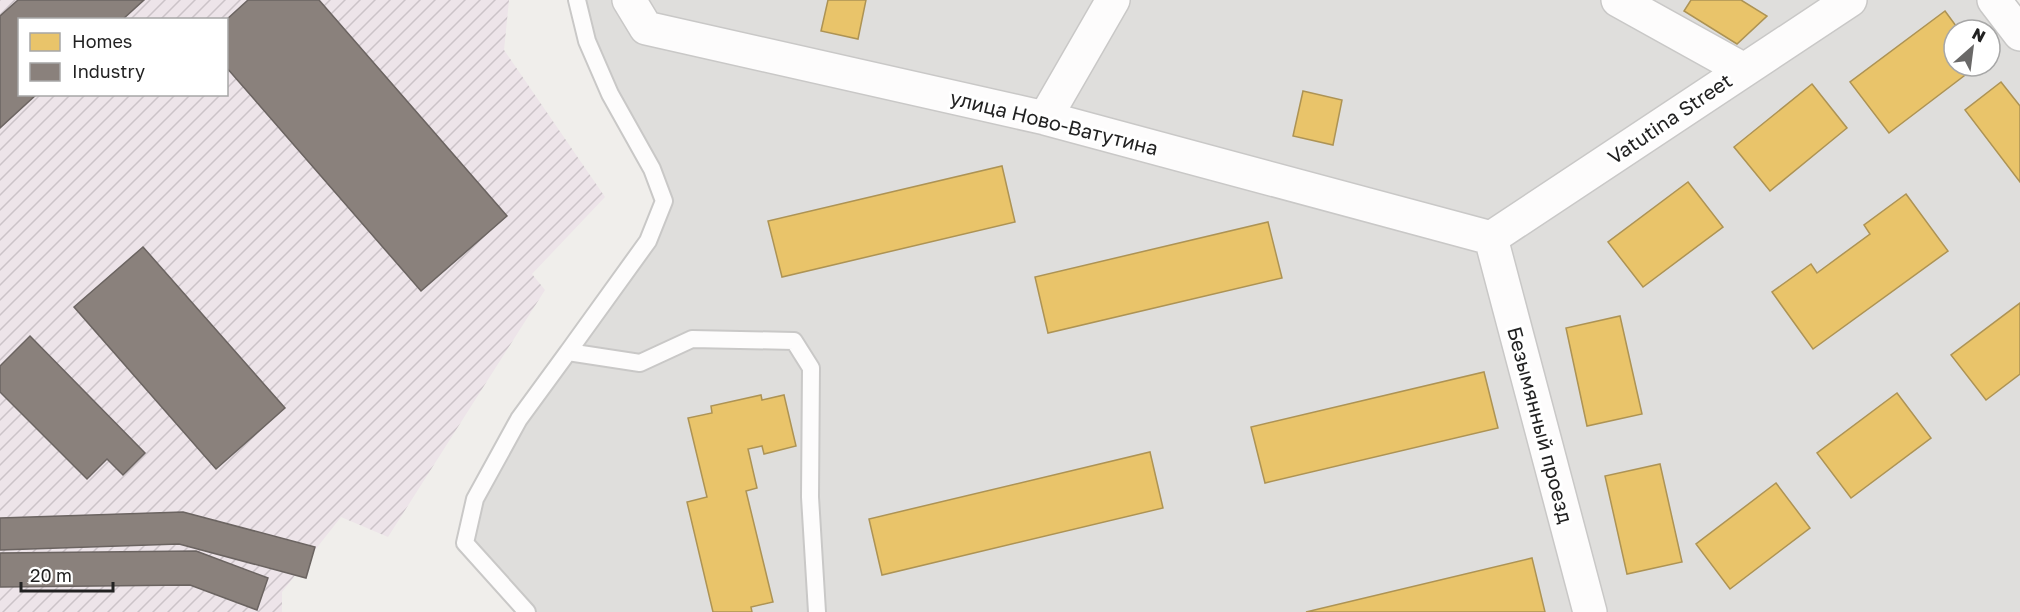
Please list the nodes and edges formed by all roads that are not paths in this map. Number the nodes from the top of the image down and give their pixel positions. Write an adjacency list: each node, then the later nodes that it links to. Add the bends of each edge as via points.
1 (577, 0): 11 (lane, via 587,41 610,94 652,169 664,201 648,241)
2 (629, 0): 9 (street, улица Ново-Ватутина, via 646,28)
3 (1113, 0): 9 (street)
4 (1618, 0): 8 (street)
5 (1850, 0): 8 (street, Vatutina Street)
6 (1994, 0): 7 (street)
7 (2020, 34)
8 (1744, 70): 10 (street, Vatutina Street)
9 (1045, 118): 10 (street, улица Ново-Ватутина)
10 (1491, 238): 14 (street, Безымянный проезд)
11 (568, 352): 12 (lane, via 519,419 475,499 465,543); 13 (lane, via 640,363 692,339 794,341 811,368 810,497)
12 (527, 612)
13 (817, 612)
14 (1590, 612)

